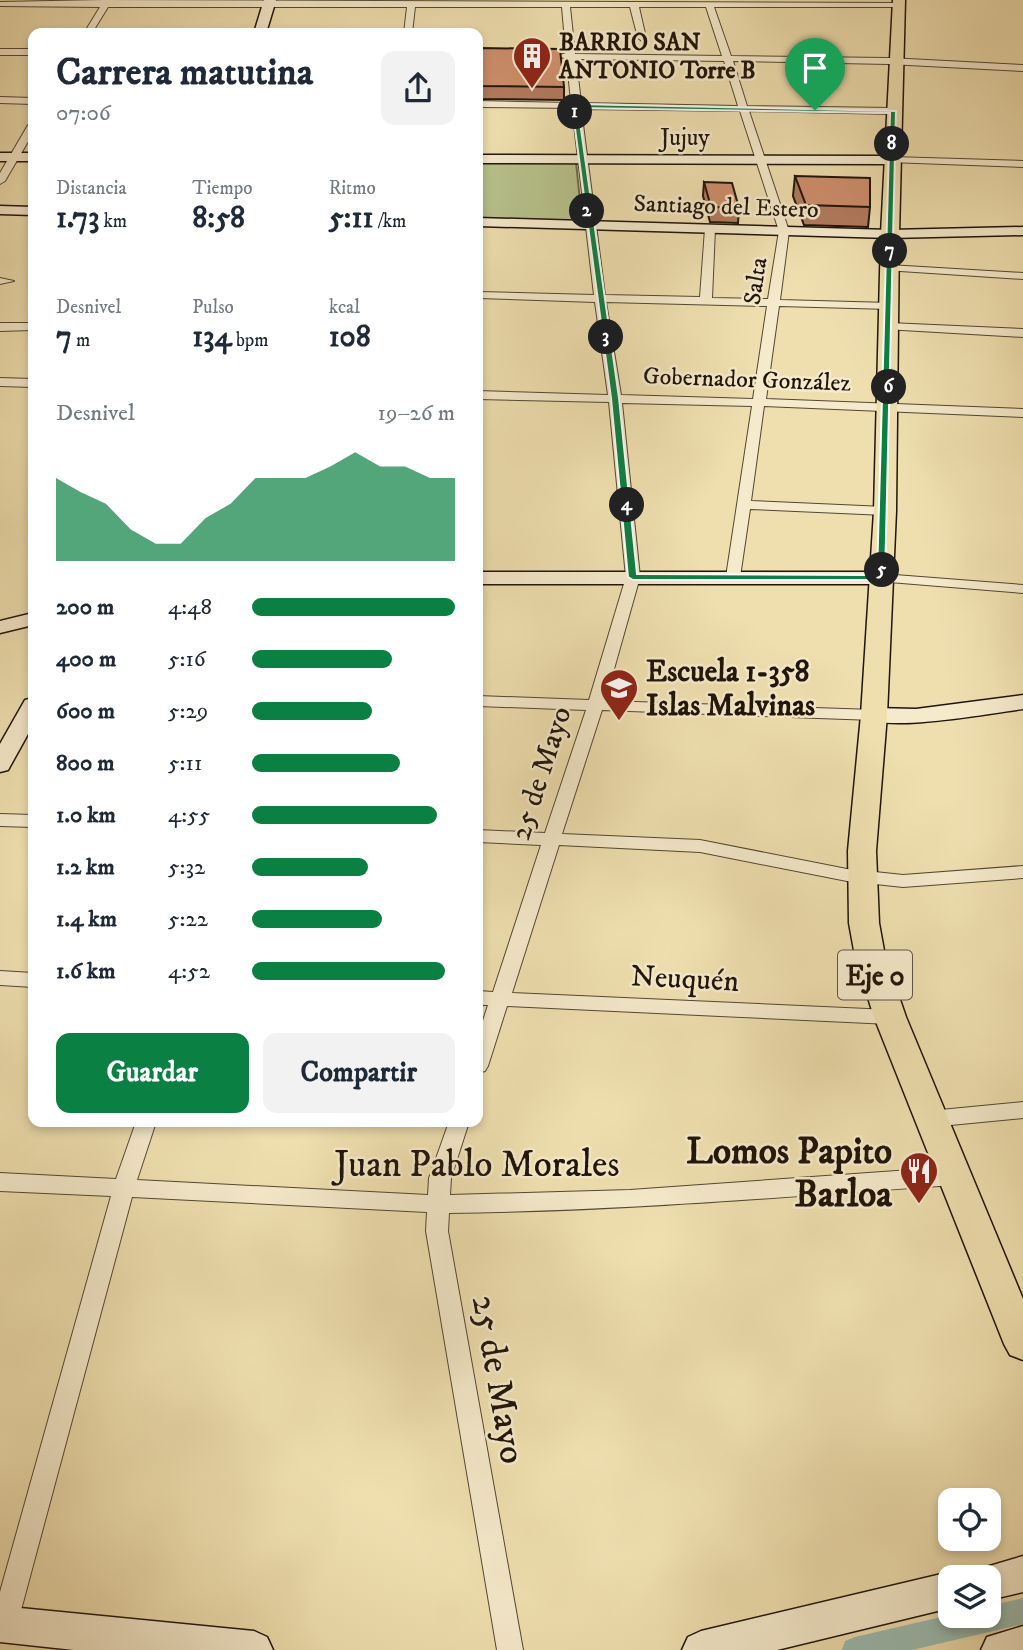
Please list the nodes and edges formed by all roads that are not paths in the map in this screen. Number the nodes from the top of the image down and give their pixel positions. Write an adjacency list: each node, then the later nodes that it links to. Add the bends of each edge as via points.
1 (107, 2): 2 (street); 9 (street); 11 (street)
2 (269, 2): 3 (street); 12 (street)
3 (412, 2): 4 (street); 13 (street)
4 (565, 2): 10 (street); 18 (street)
5 (709, 2): 6 (street); 10 (street); 19 (street, Salta)
6 (834, 2): 7 (street)
7 (872, 2): 8 (street)
8 (899, 2): 20 (main road, Eje 0)
9 (0, 4)
10 (634, 5): 14 (street)
11 (91, 28)
12 (261, 28)
13 (409, 28)
14 (642, 38)
15 (0, 52): 16 (street)
16 (28, 52)
17 (545, 55): 18 (street)
18 (571, 56): 19 (street); 25 (street)
19 (727, 57): 20 (street); 26 (street, Salta)
20 (896, 62): 21 (street); 27 (main road, Eje 0)
21 (1023, 68)
22 (0, 100): 23 (street)
23 (28, 101)
24 (483, 104): 25 (street)
25 (575, 106): 26 (street); 32 (street)
26 (744, 108): 27 (street); 33 (street, Salta)
27 (893, 111): 34 (main road, Eje 0)
28 (28, 131): 29 (street)
29 (7, 157): 30 (street); 36 (street)
30 (28, 157)
31 (483, 159): 32 (street, Jujuy)
32 (582, 159): 33 (street, Jujuy); 40 (street)
33 (761, 160): 34 (street, Jujuy); 42 (street, Salta)
34 (892, 160): 35 (street); 44 (main road, Eje 0)
35 (1023, 164)
36 (0, 181)
37 (0, 210): 38 (street)
38 (28, 211)
39 (483, 222): 40 (street, Santiago del Estero)
40 (589, 225): 41 (street, Santiago del Estero); 48 (street)
41 (710, 229): 42 (street, Santiago del Estero); 49 (street)
42 (784, 230): 44 (street, Santiago del Estero); 50 (street, Salta)
43 (1023, 231): 44 (street, Santiago del Estero)
44 (890, 234): 45 (main road, Eje 0)
45 (889, 268): 46 (street); 51 (main road, Eje 0)
46 (1023, 276)
47 (483, 295): 48 (street)
48 (600, 298): 49 (street); 59 (street)
49 (706, 300): 50 (street)
50 (773, 302): 51 (street); 60 (street, Salta)
51 (890, 306): 54 (main road, Eje 0)
52 (0, 327): 53 (street)
53 (28, 327)
54 (889, 327): 55 (street); 61 (main road, Eje 0)
55 (1023, 333)
56 (0, 382): 57 (street)
57 (28, 383)
58 (483, 395): 59 (street, Gobernador González)
59 (615, 398): 60 (street, Gobernador González); 65 (street)
60 (757, 402): 61 (street, Gobernador González); 63 (street, Salta)
61 (888, 406): 62 (street, Gobernador González); 64 (main road, Eje 0)
62 (1023, 413)
63 (744, 505): 64 (street); 66 (street, Salta)
64 (885, 511): 68 (main road, Eje 0)
65 (633, 577): 66 (street); 67 (street); 75 (street, 25 de Mayo)
66 (733, 577): 68 (street)
67 (483, 578)
68 (882, 578): 69 (street); 77 (main road, Eje 0)
69 (1023, 589)
70 (28, 621): 71 (street)
71 (0, 629): 72 (street)
72 (28, 631)
73 (483, 701): 75 (street)
74 (1023, 702): 77 (street, via 916,716)
75 (596, 704): 77 (street); 82 (street, 25 de Mayo)
76 (28, 714): 78 (street)
77 (874, 715): 84 (main road, Eje 0)
78 (0, 765)
79 (0, 820): 80 (street)
80 (28, 821)
81 (483, 836): 82 (street)
82 (552, 839): 84 (street, via 700,846); 88 (street, 25 de Mayo)
83 (1023, 872): 84 (street, via 917,881)
84 (862, 877): 89 (main road, Eje 0, via 866,940)
85 (0, 978): 86 (street)
86 (28, 980)
87 (483, 998): 88 (street, Neuquén)
88 (500, 999): 89 (street, Neuquén); 90 (street, 25 de Mayo)
89 (890, 1017): 92 (main road, Eje 0)
90 (483, 1051)
91 (1023, 1110): 92 (street)
92 (930, 1119): 95 (main road, Eje 0)
93 (144, 1127): 97 (street)
94 (457, 1127): 98 (street, 25 de Mayo, via 440,1178)
95 (953, 1176): 98 (street, Juan Pablo Morales, via 658,1198); 99 (main road, Eje 0)
96 (0, 1182): 97 (street, Juan Pablo Morales)
97 (124, 1188): 98 (street, Juan Pablo Morales); 103 (street)
98 (437, 1204): 106 (street, 25 de Mayo, via 437,1231)
99 (1023, 1344)
100 (1023, 1574): 101 (street)
101 (1001, 1579)
102 (938, 1593): 107 (street)
103 (2, 1624): 105 (street)
104 (1023, 1644): 108 (street)
105 (254, 1650)
106 (510, 1650)
107 (701, 1650)
108 (1000, 1650)

